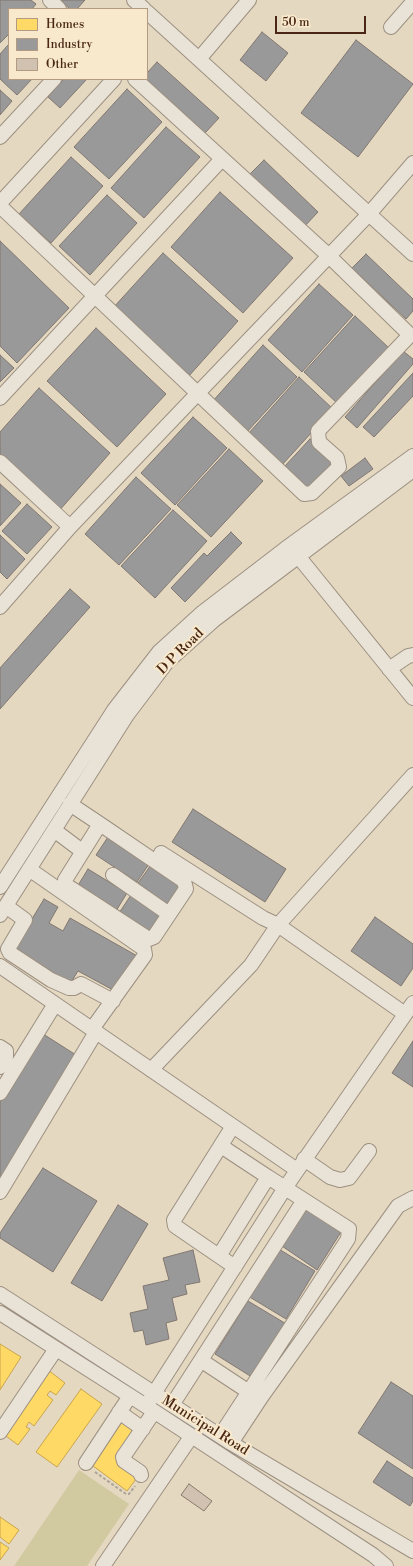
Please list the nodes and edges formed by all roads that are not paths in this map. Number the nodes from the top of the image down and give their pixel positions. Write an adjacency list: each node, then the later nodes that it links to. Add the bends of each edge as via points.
1 (50, 0): 5 (street)
2 (134, 0): 6 (street)
3 (249, 0): 9 (street)
4 (413, 2): 8 (street)
5 (58, 8)
6 (143, 8)
7 (148, 13): 9 (street)
8 (391, 27)
9 (199, 59): 17 (street)
10 (53, 80): 13 (street)
11 (113, 80): 16 (street)
12 (135, 80): 14 (street)
13 (0, 137)
14 (222, 159): 19 (street); 20 (street)
15 (413, 163): 17 (street)
16 (0, 204): 20 (street)
17 (369, 214): 18 (street); 19 (street)
18 (413, 254)
19 (329, 256): 21 (street); 21 (street, via 410,335 318,431 319,442 337,458 339,467 312,494 304,494)
20 (95, 296): 21 (street); 22 (street)
21 (198, 393): 27 (street)
22 (0, 398)
23 (413, 456): 26 (street, D P Road)
24 (0, 462): 27 (street)
25 (413, 470): 26 (street, D P Road)
26 (327, 526): 28 (street, D P Road); 30 (street, D P Road, via 203,612)
27 (70, 527): 29 (street)
28 (298, 556): 30 (street, D P Road, via 214,620); 32 (street)
29 (0, 607)
30 (177, 644): 34 (street, D P Road, via 159,652)
31 (413, 655): 32 (street)
32 (389, 669): 33 (street)
33 (413, 698)
34 (116, 720): 36 (street, D P Road); 43 (street, D P Road)
35 (413, 775): 46 (street)
36 (70, 804): 37 (street); 38 (street, D P Road)
37 (100, 824): 39 (street); 45 (street, via 184,881 186,889)
38 (54, 830): 39 (street); 41 (street, D P Road)
39 (82, 851): 45 (street, via 65,880 66,885 149,939 154,937)
40 (161, 853): 46 (street, via 262,918)
41 (29, 869): 44 (street, D P Road); 50 (street, via 144,949 145,955)
42 (113, 875): 45 (street)
43 (0, 887)
44 (3, 910): 48 (street, via 24,920 8,950 10,953)
45 (169, 914)
46 (278, 925): 52 (street); 56 (street, via 251,965)
47 (0, 966): 49 (street)
48 (51, 980): 49 (street); 50 (street, via 69,988 81,984)
49 (41, 994): 51 (street)
50 (113, 1001): 53 (street)
51 (55, 1004): 53 (street); 57 (street)
52 (409, 1009): 61 (street)
53 (94, 1031): 56 (street); 64 (street)
54 (0, 1047): 55 (street, via 6,1051 6,1057)
55 (0, 1067)
56 (151, 1070): 58 (street)
57 (0, 1093)
58 (233, 1126): 59 (street); 61 (street)
59 (221, 1146): 62 (street); 67 (street, via 174,1220 175,1226)
60 (369, 1151): 61 (street, via 349,1178 340,1180)
61 (301, 1164): 63 (street)
62 (268, 1177): 63 (street); 67 (street)
63 (285, 1188): 66 (street); 68 (street)
64 (0, 1192)
65 (413, 1198): 82 (street, via 398,1206 262,1396)
66 (304, 1200): 72 (street); 73 (street, via 349,1229 348,1239)
67 (219, 1256): 68 (street)
68 (235, 1267): 74 (street)
69 (0, 1294): 74 (street, Municipal Road)
70 (2, 1318): 71 (street, Municipal Road)
71 (56, 1349): 75 (street, Municipal Road); 80 (street)
72 (202, 1361): 73 (street); 76 (street)
73 (249, 1392): 82 (street)
74 (154, 1394): 76 (street, Municipal Road); 77 (street)
75 (130, 1396): 77 (street, Municipal Road); 78 (street)
76 (172, 1405): 82 (street, Municipal Road)
77 (150, 1409): 79 (street); 81 (street, Municipal Road)
78 (119, 1412): 79 (street); 83 (street)
79 (142, 1429): 84 (street, via 123,1457 124,1461)
80 (0, 1432)
81 (191, 1437): 86 (street); 87 (street, Municipal Road, via 373,1555)
82 (226, 1439): 85 (street, Municipal Road)
83 (86, 1463)
84 (141, 1475)
85 (413, 1551)
86 (103, 1566)
87 (386, 1566)

